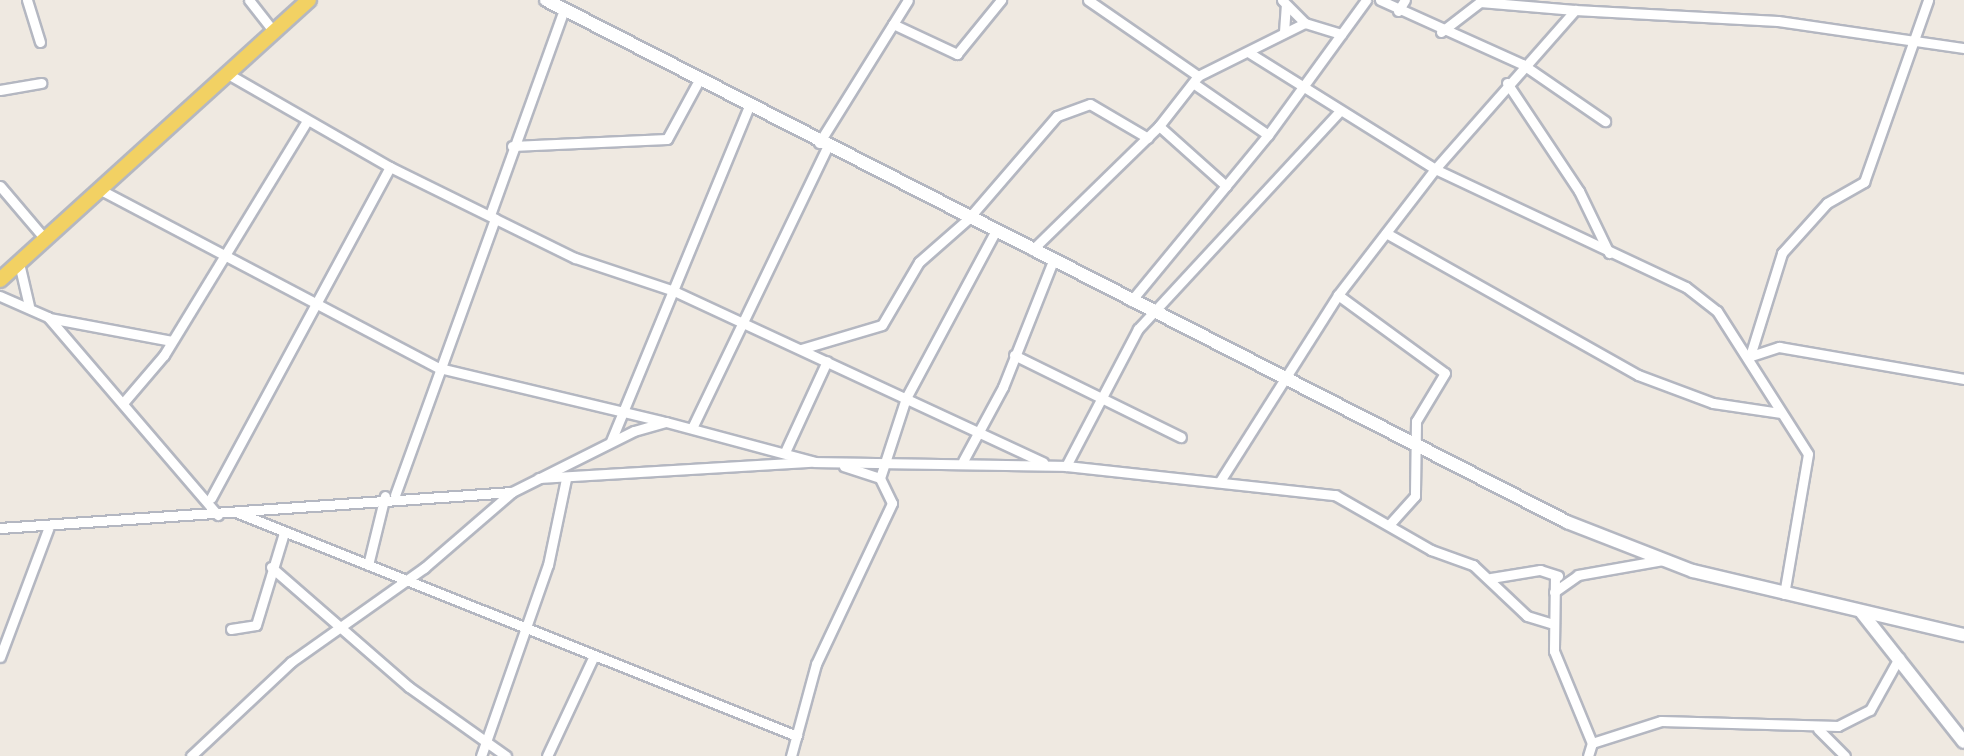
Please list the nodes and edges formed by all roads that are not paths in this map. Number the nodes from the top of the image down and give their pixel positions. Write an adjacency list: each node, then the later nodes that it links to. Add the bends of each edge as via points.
1 (27, 0): 24 (street)
2 (249, 0): 19 (street)
3 (309, 0): 19 (main road)
4 (546, 0): 14 (street)
5 (908, 0): 18 (street)
6 (1001, 0): 18 (street, via 957,54)
7 (1088, 0): 29 (street)
8 (1366, 0): 22 (street)
9 (1380, 0): 16 (street)
10 (1405, 0): 16 (street)
11 (1928, 0): 23 (street)
12 (1284, 3): 17 (street); 20 (street)
13 (1592, 4): 15 (street); 23 (street)
14 (564, 9): 30 (street); 42 (street)
15 (1575, 10): 21 (street, via 1480,2); 27 (street)
16 (1398, 11): 21 (street)
17 (1305, 23): 20 (street); 22 (street)
18 (893, 24): 43 (street)
19 (274, 32): 28 (main road)
20 (1284, 32): 26 (street)
21 (1441, 32): 27 (street)
22 (1341, 34): 33 (street)
23 (1913, 37): 25 (street); 72 (street, via 1864,182 1827,203 1782,253)
24 (40, 42)
25 (1964, 48)
26 (1248, 52): 29 (street); 33 (street)
27 (1522, 64): 32 (street); 38 (street)
28 (228, 74): 37 (street); 48 (main road)
29 (1196, 79): 39 (street); 40 (street)
30 (699, 80): 35 (street); 42 (street, via 667,139)
31 (41, 83): 34 (street)
32 (1507, 83): 45 (street); 55 (street, via 1579,191)
33 (1303, 88): 36 (street); 40 (street)
34 (0, 90)
35 (749, 107): 43 (street); 60 (street)
36 (1339, 112): 45 (street); 66 (street)
37 (307, 121): 44 (street); 56 (street)
38 (1605, 121)
39 (1159, 126): 41 (street); 47 (street)
40 (1268, 135): 47 (street)
41 (1148, 138): 50 (street, via 1106,109 1074,107 1057,116); 54 (street)
42 (512, 146): 49 (street)
43 (823, 146): 50 (street); 68 (street)
44 (390, 167): 49 (street); 65 (street)
45 (1435, 169): 52 (street); 55 (street)
46 (0, 186): 53 (street)
47 (1226, 186): 63 (street)
48 (101, 190): 53 (main road); 56 (street)
49 (493, 217): 60 (street, via 575,258); 74 (street)
50 (968, 219): 51 (street); 70 (street, via 919,262 882,325)
51 (995, 232): 54 (street); 78 (street)
52 (1386, 233): 61 (street); 81 (street, via 1652,381 1713,403)
53 (46, 240): 58 (main road)
54 (1032, 250): 57 (street)
55 (1609, 253): 72 (street, via 1703,298)
56 (225, 258): 65 (street); 69 (street)
57 (1053, 261): 63 (street); 71 (street)
58 (19, 263): 59 (main road); 64 (street)
59 (0, 280)
60 (674, 291): 68 (street); 80 (street)
61 (1338, 295): 75 (street); 82 (street, via 1443,368)
62 (0, 296): 64 (street)
63 (1131, 301): 66 (street)
64 (29, 306): 67 (street)
65 (313, 307): 74 (street); 105 (street)
66 (1156, 313): 75 (street); 77 (street, via 1127,344)
67 (48, 317): 69 (street); 79 (street)
68 (744, 323): 70 (street); 84 (street)
69 (172, 341): 79 (street)
70 (801, 349): 73 (street)
71 (1014, 355): 77 (street); 85 (street)
72 (1748, 357): 76 (street, via 1779,347); 81 (street)
73 (827, 361): 78 (street); 90 (street)
74 (439, 368): 80 (street); 104 (street)
75 (1283, 377): 87 (street); 97 (street)
76 (1964, 379)
77 (1100, 397): 86 (street); 96 (street)
78 (906, 398): 85 (street); 91 (street)
79 (123, 403): 105 (street)
80 (619, 410): 83 (street); 88 (street)
81 (1781, 413): 122 (street, via 1810,462)
82 (1416, 421): 87 (street); 89 (street)
83 (666, 422): 84 (street); 88 (street)
84 (692, 428): 90 (street)
85 (981, 434): 92 (street); 95 (street)
86 (1181, 437)
87 (1398, 440): 89 (street)
88 (611, 441): 99 (street)
89 (1417, 449): 108 (street, via 1415,496); 112 (street)
90 (785, 452): 93 (street)
91 (881, 461): 92 (street); 94 (street); 100 (street)
92 (963, 461): 95 (street)
93 (815, 462): 94 (street); 101 (street)
94 (837, 463): 100 (street)
95 (1049, 465): 96 (street)
96 (1066, 466): 98 (street)
97 (1223, 468): 98 (street); 102 (street)
98 (1205, 476): 102 (street)
99 (536, 478): 101 (street); 103 (street)
100 (880, 478): 132 (street, via 891,494 889,513 852,579)
101 (566, 479): 127 (street)
102 (1220, 481): 108 (street, via 1335,495)
103 (512, 492): 104 (street); 119 (street)
104 (390, 495): 106 (street); 113 (street)
105 (211, 498): 107 (street)
106 (236, 512): 107 (street); 111 (street)
107 (218, 515): 110 (street)
108 (1390, 524): 117 (street)
109 (0, 528): 110 (street)
110 (48, 529): 129 (street)
111 (283, 536): 113 (street); 114 (street)
112 (1663, 560): 120 (street); 122 (street)
113 (368, 565): 119 (street)
114 (271, 567): 116 (street); 118 (street)
115 (1555, 576): 117 (street, via 1540,570); 120 (street); 121 (street)
116 (280, 577): 118 (street); 125 (street)
117 (1491, 578): 124 (street, via 1527,616)
118 (267, 579): 126 (street, via 256,625)
119 (408, 579): 125 (street); 127 (street)
120 (1566, 580): 121 (street)
121 (1554, 592): 124 (street)
122 (1784, 594): 123 (street)
123 (1862, 613): 128 (street); 131 (street)
124 (1550, 623): 138 (street)
125 (338, 626): 137 (street); 139 (street)
126 (231, 629)
127 (524, 631): 130 (street); 137 (street)
128 (1964, 635)
129 (0, 657)
130 (593, 658): 133 (street); 142 (street)
131 (1899, 658): 134 (street, via 1870,710); 136 (street)
132 (801, 721): 133 (street); 135 (street)
133 (782, 728): 135 (street)
134 (1818, 729): 138 (street, via 1690,718 1636,726); 145 (street)
135 (797, 736): 143 (street)
136 (1964, 742)
137 (487, 743): 140 (street); 141 (street)
138 (1592, 743): 144 (street)
139 (191, 756)
140 (481, 756)
141 (506, 756)
142 (547, 756)
143 (791, 756)
144 (1588, 756)
145 (1845, 756)

